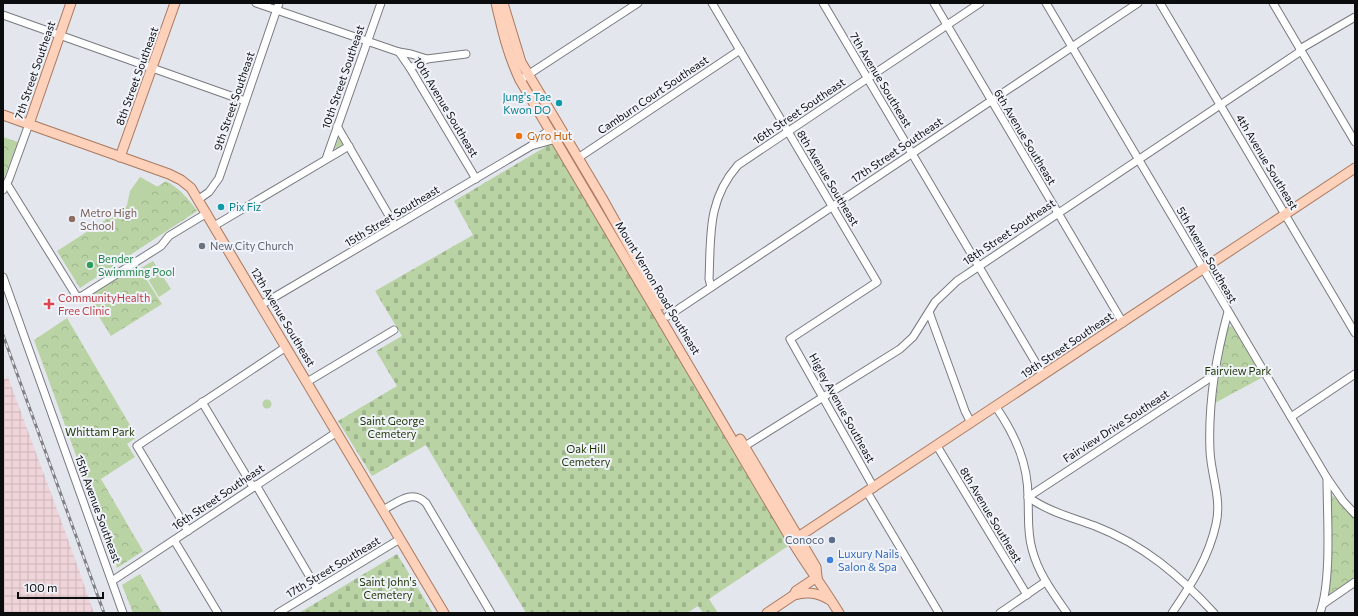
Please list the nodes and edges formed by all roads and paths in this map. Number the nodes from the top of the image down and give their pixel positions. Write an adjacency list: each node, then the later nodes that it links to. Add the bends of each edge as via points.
1 (71, 3): 21 (main road, 7th Street Southeast)
2 (176, 3): 29 (main road, 8th Street Southeast)
3 (256, 3): 17 (street, 10th Avenue Southeast)
4 (279, 3): 17 (street, 9th Street Southeast)
5 (381, 3): 22 (street, 10th Street Southeast)
6 (496, 3): 31 (main road, Mount Vernon Road Southeast, via 508,51)
7 (503, 3): 31 (main road, Mount Vernon Road Southeast)
8 (638, 3): 31 (street)
9 (712, 3): 24 (street, 8th Avenue Southeast)
10 (823, 3): 32 (street, 7th Avenue Southeast)
11 (934, 3): 20 (street, 6th Avenue Southeast)
12 (980, 3): 20 (street, 16th Street Southeast)
13 (1046, 3): 23 (street, 5th Avenue Southeast)
14 (1138, 3): 23 (street, 17th Street Southeast)
15 (1160, 3): 35 (street, 4th Avenue Southeast)
16 (1273, 3): 25 (street)
17 (276, 10): 22 (street, 10th Avenue Southeast); 33 (street, 9th Street Southeast)
18 (3, 15): 21 (street)
19 (1355, 17): 25 (street, 18th Street Southeast)
20 (947, 25): 32 (street, 16th Street Southeast); 34 (street, 6th Avenue Southeast)
21 (60, 35): 29 (street); 37 (main road, 7th Street Southeast)
22 (368, 41): 26 (street, 10th Avenue Southeast); 38 (street, 10th Street Southeast)
23 (1072, 47): 34 (street, 17th Street Southeast); 49 (street, 5th Avenue Southeast)
24 (740, 50): 40 (street, 8th Avenue Southeast); 47 (street, Camburn Court Southeast)
25 (1301, 50): 35 (street, 18th Street Southeast); 42 (street)
26 (399, 52): 28 (street); 30 (street, 10th Avenue Southeast)
27 (466, 54): 28 (street)
28 (428, 60): 30 (street)
29 (152, 68): 33 (street); 46 (main road, 8th Street Southeast)
30 (410, 68): 52 (street, 10th Avenue Southeast)
31 (524, 77): 39 (main road, Mount Vernon Road Southeast); 47 (main road, Mount Vernon Road Southeast)
32 (868, 78): 40 (street, 16th Street Southeast); 45 (street, 7th Avenue Southeast)
33 (245, 101): 54 (street, 9th Street Southeast, via 219,178 209,192)
34 (991, 101): 45 (street, 17th Street Southeast); 57 (street, 6th Avenue Southeast)
35 (1220, 105): 49 (street, 18th Street Southeast); 58 (street, 4th Avenue Southeast)
36 (3, 115): 37 (main road, 12th Avenue Southeast)
37 (29, 124): 46 (main road, 12th Avenue Southeast); 53 (street, 7th Street Southeast)
38 (337, 126): 44 (street); 48 (street, 10th Street Southeast)
39 (550, 130): 41 (main road, Mount Vernon Road Southeast); 43 (street, 15th Street Southeast); 51 (main road, via 559,136 575,163)
40 (788, 131): 55 (street, 8th Avenue Southeast); 64 (street, 16th Street Southeast, via 738,165 715,204 709,280)
41 (556, 139): 43 (street, 15th Street Southeast); 94 (main road, Mount Vernon Road Southeast)
42 (1355, 142)
43 (532, 145): 52 (street, 15th Street Southeast)
44 (349, 146): 48 (street); 60 (street)
45 (912, 154): 55 (street, 17th Street Southeast); 61 (street, 7th Avenue Southeast)
46 (120, 157): 54 (main road, 12th Avenue Southeast, via 175,176 191,188)
47 (578, 158): 51 (main road, Mount Vernon Road Southeast)
48 (326, 159): 59 (street)
49 (1138, 159): 57 (street, 18th Street Southeast); 62 (street, 5th Avenue Southeast)
50 (1355, 168): 58 (main road, 19th Street Southeast)
51 (590, 178): 68 (main road, Mount Vernon Road Southeast)
52 (476, 179): 60 (street, 15th Street Southeast)
53 (5, 187): 56 (street, via 77,298 161,246 174,233)
54 (199, 200): 56 (main road, 12th Avenue Southeast)
55 (833, 207): 64 (street, 17th Street Southeast); 72 (street, 8th Avenue Southeast, via 877,282)
56 (207, 213): 59 (main road, 12th Avenue Southeast)
57 (1058, 213): 61 (street, 18th Street Southeast); 69 (street, 6th Avenue Southeast)
58 (1285, 214): 62 (main road, 19th Street Southeast); 71 (street, 4th Avenue Southeast)
59 (214, 226): 65 (main road, 12th Avenue Southeast)
60 (395, 226): 65 (street, 15th Street Southeast)
61 (979, 266): 66 (street, 18th Street Southeast, via 957,281 935,302); 76 (street, 7th Avenue Southeast)
62 (1203, 269): 67 (street, 5th Avenue Southeast); 69 (main road, 19th Street Southeast)
63 (3, 277): 97 (street, 15th Avenue Southeast)
64 (711, 288): 68 (street, 17th Street Southeast)
65 (262, 305): 73 (main road, 12th Avenue Southeast)
66 (929, 312): 78 (street, 18th Street Southeast, via 913,336 900,349); 82 (street)
67 (1228, 312): 74 (street); 81 (street, 5th Avenue Southeast)
68 (668, 316): 84 (main road, Mount Vernon Road Southeast)
69 (1123, 323): 76 (main road, 19th Street Southeast)
70 (394, 330): 77 (street)
71 (1355, 333)
72 (790, 339): 78 (street, Higley Avenue Southeast)
73 (286, 347): 77 (main road, 12th Avenue Southeast); 79 (street)
74 (1216, 374): 89 (street, Fairview Drive Southeast); 100 (street, via 1209,431 1218,502 1217,522 1206,555)
75 (1355, 374): 81 (street)
76 (1043, 375): 80 (main road, 19th Street Southeast)
77 (307, 382): 83 (main road, 12th Avenue Southeast)
78 (823, 398): 84 (street, 18th Street Southeast); 88 (street, Higley Avenue Southeast)
79 (202, 402): 87 (street); 92 (street, via 137,446)
80 (996, 407): 82 (main road, 19th Street Southeast); 89 (street, via 1020,447)
81 (1291, 417): 86 (street, 5th Avenue Southeast)
82 (971, 423): 85 (main road, 19th Street Southeast)
83 (337, 432): 87 (street, 16th Street Southeast); 90 (main road, 12th Avenue Southeast)
84 (745, 446): 94 (main road, Mount Vernon Road Southeast)
85 (937, 446): 88 (main road, 19th Street Southeast); 103 (street, 8th Avenue Southeast)
86 (1327, 478): 91 (street, 5th Avenue Southeast); 105 (street, via 1327,556)
87 (254, 486): 92 (street, 16th Street Southeast); 101 (street)
88 (871, 490): 94 (main road, 19th Street Southeast); 113 (street, Higley Avenue Southeast)
89 (1028, 497): 98 (street, via 1027,515 1032,549); 100 (street, via 1041,506 1095,526 1150,554)
90 (383, 510): 93 (main road, 12th Avenue Southeast); 110 (street, via 406,497 420,497)
91 (1355, 514)
92 (188, 531): 95 (street, 16th Street Southeast)
93 (400, 539): 101 (street, 17th Street Southeast); 109 (main road, 12th Avenue Southeast)
94 (795, 539): 96 (main road, Mount Vernon Road Southeast, via 816,567)
95 (174, 540): 97 (street, 16th Street Southeast); 107 (street)
96 (817, 577): 102 (main road); 104 (main road, Mount Vernon Road Southeast)
97 (112, 581): 106 (street, 15th Avenue Southeast)
98 (1045, 582): 103 (street); 115 (street)
99 (1355, 582): 105 (street)
100 (1190, 587): 116 (street); 117 (street)
101 (317, 589): 108 (street, 17th Street Southeast)
102 (794, 595): 104 (main road, via 816,593); 111 (main road)
103 (1027, 595): 114 (street)
104 (831, 600): 112 (main road, Mount Vernon Road Southeast)
105 (1323, 604): 118 (street)
106 (123, 613)
107 (218, 613)
108 (278, 613)
109 (444, 613)
110 (491, 613)
111 (767, 613)
112 (838, 613)
113 (939, 613)
114 (1000, 613)
115 (1067, 613)
116 (1172, 613)
117 (1214, 613)
118 (1320, 613)

